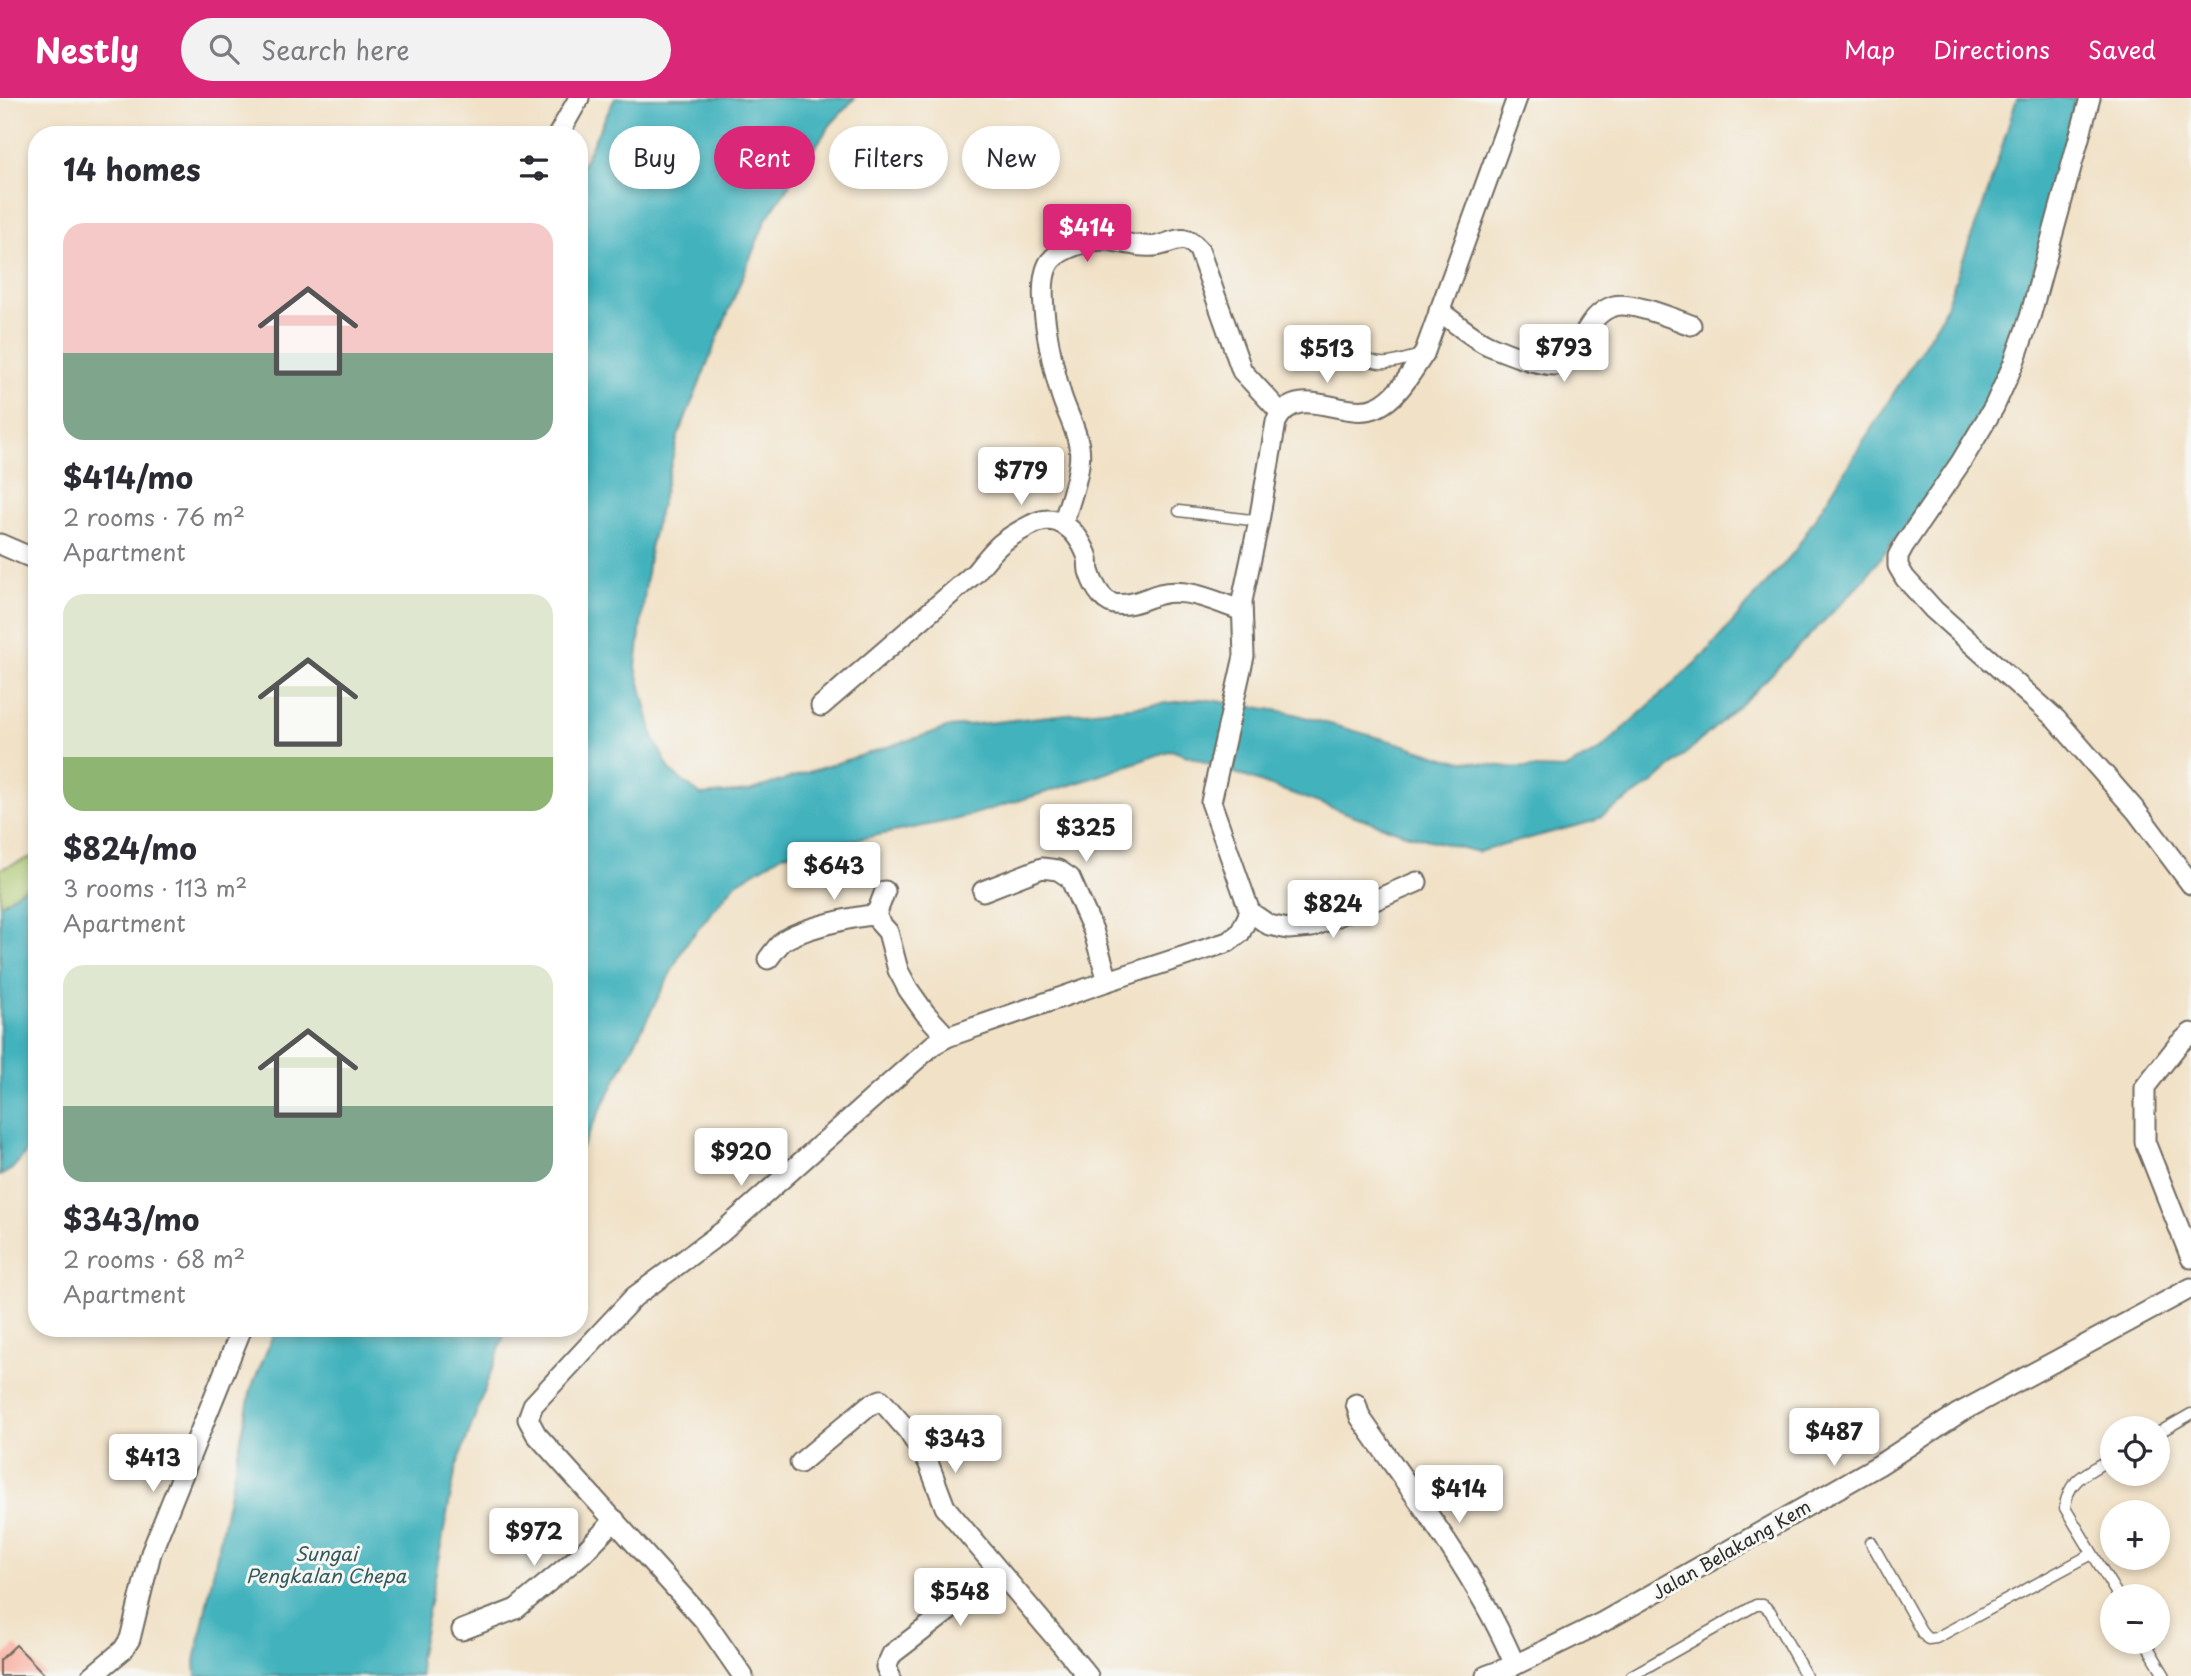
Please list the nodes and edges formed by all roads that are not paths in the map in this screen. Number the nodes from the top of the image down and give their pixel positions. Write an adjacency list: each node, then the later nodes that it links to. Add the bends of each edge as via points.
1 (579, 98): 4 (street)
2 (1517, 98): 5 (street)
3 (2090, 98): 18 (street, via 2013,365 1961,462 1903,545 1898,566 1934,610 2056,719 2137,812)
4 (563, 126)
5 (1439, 311): 6 (street, via 1486,344 1546,365 1567,359 1589,325 1617,305); 8 (street)
6 (1691, 325)
7 (1348, 342): 8 (lane, via 1370,361 1388,365)
8 (1424, 354): 9 (street, via 1378,407 1366,410 1299,402)
9 (1281, 412): 11 (street); 12 (street, via 1242,370 1193,243 1185,239 1156,246 1107,240 1065,250 1048,265 1044,310 1060,391 1080,448)
10 (1180, 511): 11 (lane)
11 (1259, 521): 15 (street)
12 (1063, 524): 15 (street, via 1076,534 1093,581 1114,604 1175,592); 16 (street, via 1049,518 1040,520 1004,539 975,573)
13 (0, 544): 14 (street)
14 (28, 556)
15 (1242, 611): 21 (street, via 1244,656 1211,802)
16 (821, 706)
17 (1417, 882): 21 (street, via 1312,926 1288,929 1269,925)
18 (2191, 884)
19 (886, 891): 22 (street)
20 (983, 891): 24 (street, via 1042,868 1070,878 1093,930)
21 (1250, 912): 24 (street, via 1240,933 1228,942)
22 (876, 915): 23 (street, via 800,933 785,940); 26 (street, via 888,932 908,989)
23 (768, 959)
24 (1108, 981): 26 (street)
25 (2191, 1033): 27 (street, via 2144,1087 2145,1142)
26 (947, 1037): 35 (street, via 722,1232 634,1297 533,1405 528,1419 536,1434)
27 (2191, 1258)
28 (2191, 1288): 42 (street, Jalan Belakang Kem, via 1959,1413 1879,1465 1603,1622)
29 (238, 1337): 43 (street, via 151,1553 130,1639)
30 (1356, 1404): 42 (street, via 1360,1417 1474,1584)
31 (2191, 1414): 32 (lane)
32 (2170, 1426)
33 (800, 1463): 38 (street, via 881,1400 928,1462 945,1507)
34 (2100, 1465): 37 (lane, via 2082,1475 2066,1493 2065,1508)
35 (615, 1520): 40 (street, via 516,1609); 44 (street, via 704,1620)
36 (1871, 1542): 37 (lane, via 1928,1639)
37 (2092, 1553): 39 (lane)
38 (999, 1572): 45 (street, via 892,1654 886,1667); 46 (street)
39 (2111, 1584)
40 (462, 1630)
41 (2152, 1654): 50 (lane)
42 (1515, 1665): 47 (street, Jalan Belakang Kem)
43 (92, 1676)
44 (743, 1676)
45 (890, 1676)
46 (1088, 1676)
47 (1486, 1676)
48 (1631, 1676): 49 (lane, via 1755,1605 1763,1605)
49 (1806, 1676)
50 (2165, 1676)

